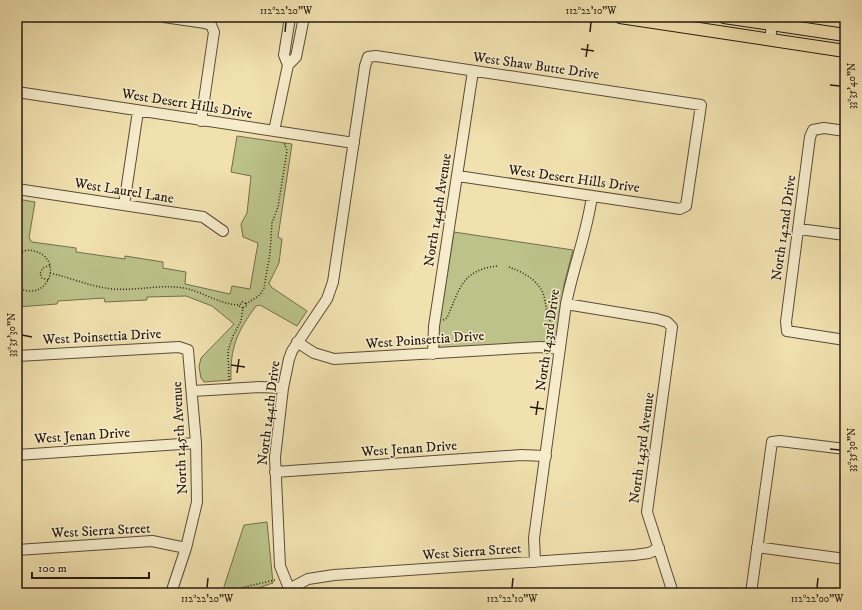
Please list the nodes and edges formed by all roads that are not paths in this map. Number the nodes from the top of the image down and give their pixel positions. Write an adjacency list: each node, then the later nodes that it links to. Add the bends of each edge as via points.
1 (164, 17): 15 (street, via 211,25 214,32)
2 (620, 17): 8 (main road)
3 (724, 17): 6 (main road)
4 (289, 20): 5 (street); 11 (street, via 284,55)
5 (303, 21): 11 (street, via 296,57)
6 (772, 21): 7 (main road); 8 (street)
7 (845, 35)
8 (770, 40): 9 (main road)
9 (845, 51)
10 (368, 57): 12 (street, West Shaw Butte Drive, via 376,56); 18 (street, North 144th Drive)
11 (288, 65): 16 (street)
12 (473, 71): 19 (street, North 144th Avenue); 23 (street, West Shaw Butte Drive, via 701,105)
13 (17, 92): 14 (street, West Desert Hills Drive)
14 (138, 111): 15 (street, West Desert Hills Drive); 22 (street)
15 (201, 121): 16 (street, West Desert Hills Drive)
16 (274, 131): 18 (street, West Desert Hills Drive)
17 (845, 131): 24 (street, North 142nd Drive, via 824,128 813,130)
18 (354, 143): 29 (street, North 144th Drive, via 333,282 327,299)
19 (458, 176): 21 (street, West Desert Hills Drive); 32 (street, North 144th Avenue, via 434,326)
20 (17, 189): 22 (street, West Laurel Lane)
21 (592, 196): 23 (street, West Desert Hills Drive, via 680,209); 27 (street, North 143rd Drive)
22 (124, 205): 25 (street, West Laurel Lane, via 202,217)
23 (686, 206)
24 (799, 229): 26 (street); 28 (street, North 142nd Drive, via 786,322 787,331)
25 (224, 231)
26 (845, 235)
27 (566, 304): 30 (street, North 143rd Drive); 43 (street, North 143rd Avenue, via 657,319 667,322 672,327 647,512)
28 (845, 340)
29 (297, 342): 32 (street, West Poinsettia Drive, via 314,353 334,359); 34 (street, North 144th Drive, via 289,359)
30 (560, 348): 32 (street, West Poinsettia Drive); 39 (street, North 143rd Drive)
31 (188, 350): 33 (street, West Poinsettia Drive, via 179,347); 35 (street, North 145th Avenue)
32 (433, 354)
33 (17, 356)
34 (283, 388): 35 (street, via 259,387); 40 (street, North 144th Drive)
35 (193, 392): 36 (street, North 145th Avenue)
36 (196, 443): 38 (street, West Jenan Drive); 42 (street, North 145th Avenue, via 197,502)
37 (845, 450): 41 (street, via 772,442)
38 (17, 455)
39 (546, 456): 40 (street, West Jenan Drive, via 521,455); 46 (street, North 143rd Drive, via 534,538)
40 (275, 472): 47 (street, North 144th Drive, via 280,566)
41 (757, 547): 45 (street); 50 (street)
42 (186, 548): 44 (street, West Sierra Street, via 152,541); 48 (street, North 145th Avenue)
43 (659, 548): 46 (street, West Sierra Street, via 649,553 634,555); 49 (street, North 143rd Avenue)
44 (17, 550)
45 (845, 558)
46 (535, 562): 47 (street, West Sierra Street, via 320,576 308,579)
47 (290, 591)
48 (171, 593)
49 (673, 593)
50 (751, 593)

